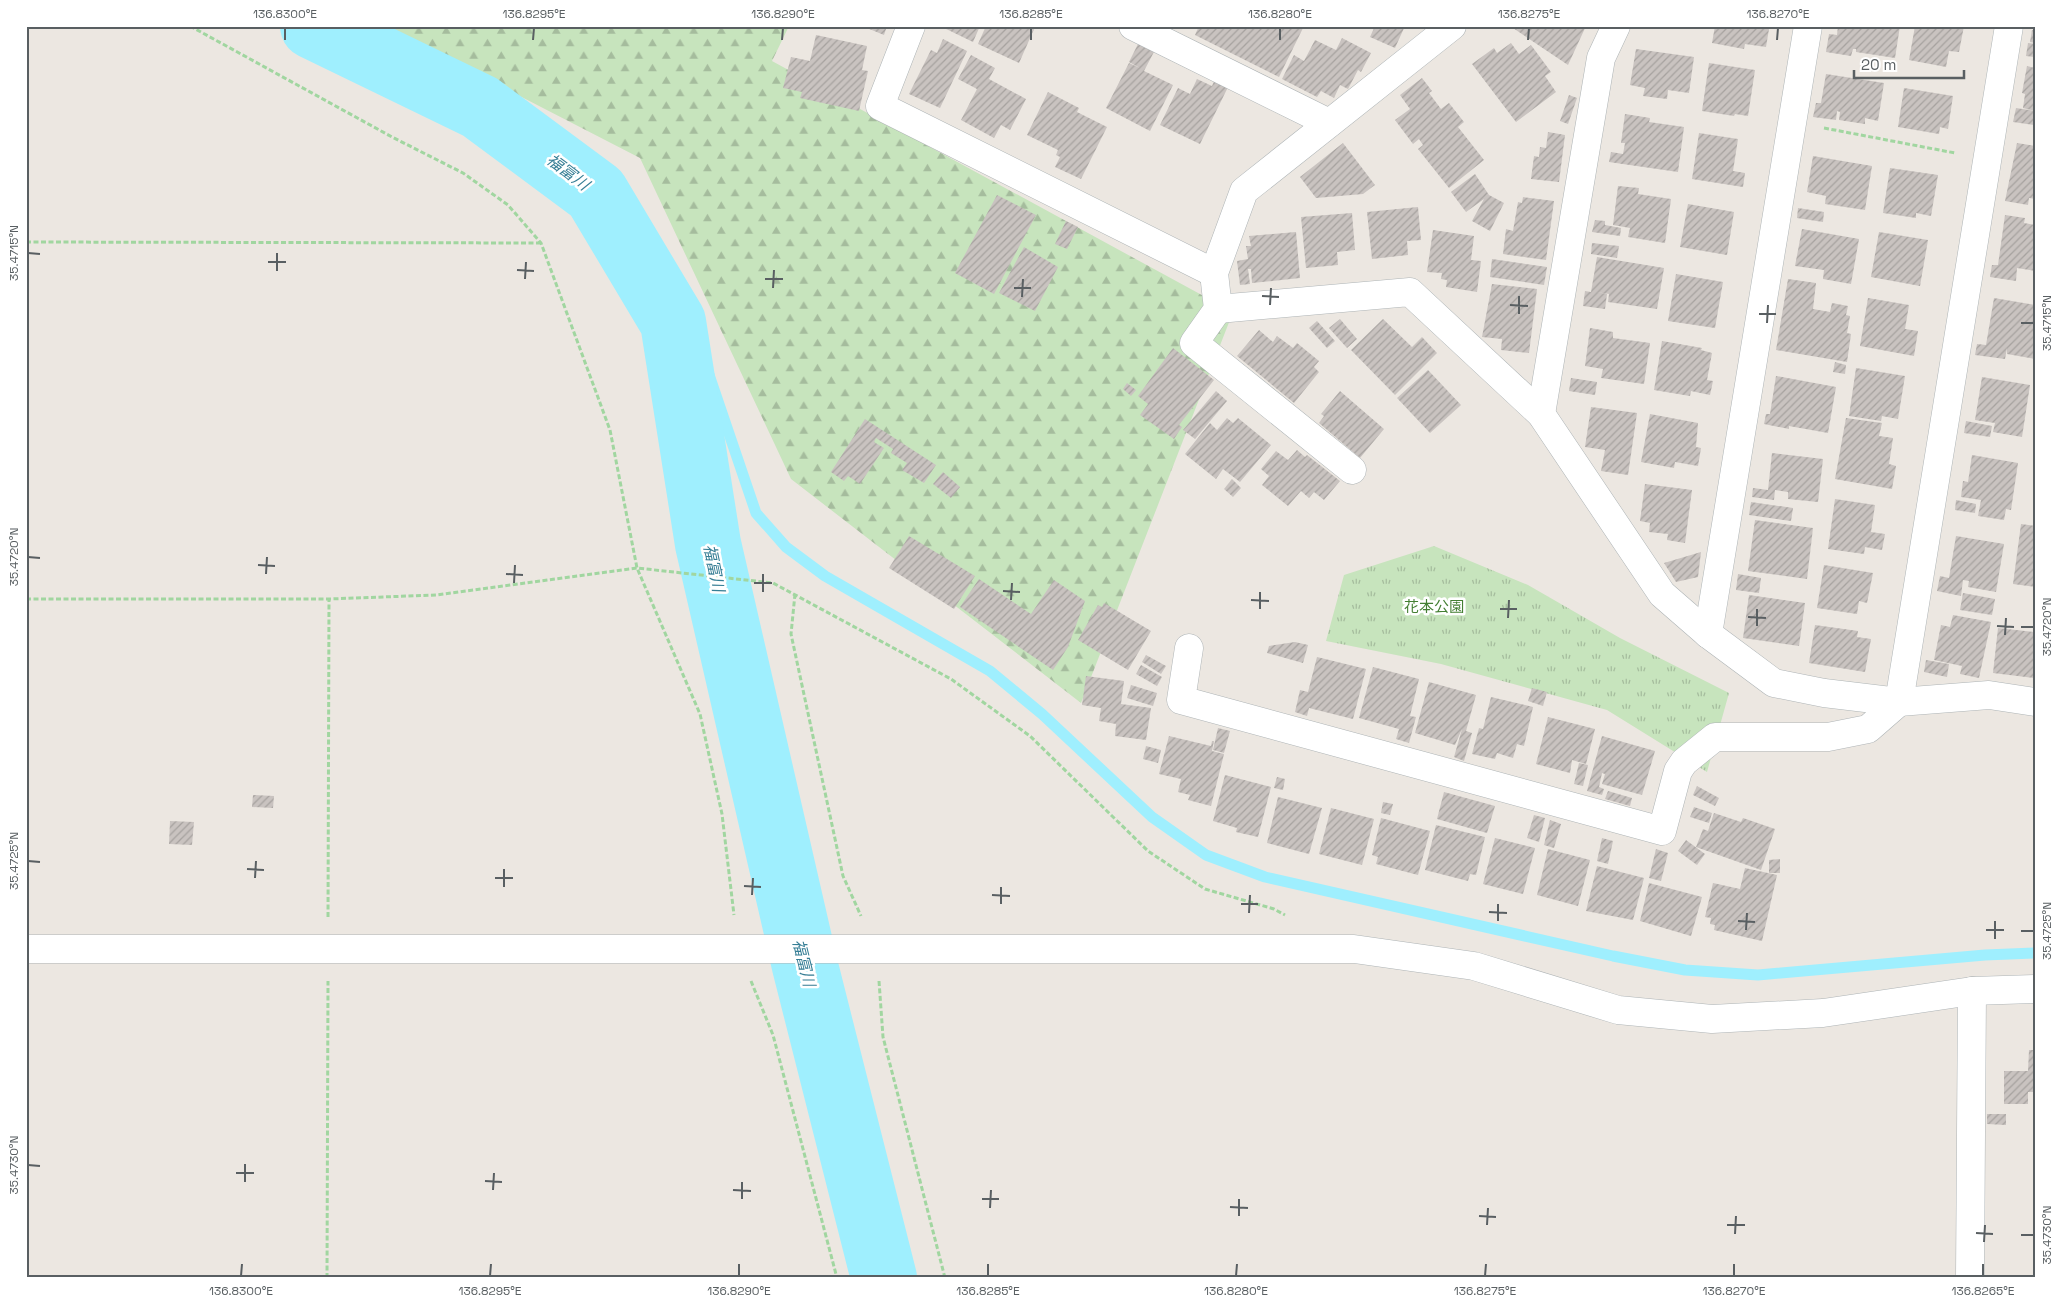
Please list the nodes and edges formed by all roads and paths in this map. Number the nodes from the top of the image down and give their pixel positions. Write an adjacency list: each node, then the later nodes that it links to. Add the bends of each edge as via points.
1 (190, 26): 12 (path, via 463,173 508,206)
2 (911, 26): 13 (street, via 880,106)
3 (1133, 26): 9 (street)
4 (1452, 26): 9 (street)
5 (1616, 26): 15 (street, via 1602,58)
6 (1808, 26): 8 (street)
7 (2009, 26): 10 (street)
8 (1791, 122): 10 (path); 19 (street)
9 (1330, 123): 13 (street, via 1244,191)
10 (1988, 159): 21 (street)
11 (26, 242): 12 (path)
12 (541, 243): 17 (path, via 610,430)
13 (1214, 273): 14 (street)
14 (1218, 309): 15 (street, via 1410,292); 16 (street, via 1194,343)
15 (1541, 414): 19 (street, via 1662,594)
16 (1352, 470)
17 (637, 568): 18 (path, via 436,595 329,599); 23 (path, via 660,568 773,583 951,679 1030,736 1148,851 1205,889 1274,909)
18 (26, 599)
19 (1708, 634): 21 (street, via 1774,683)
20 (1189, 648): 21 (street, via 1180,700 1662,831 1678,770 1714,736 1828,737 1868,728)
21 (1899, 702): 22 (street, via 1989,695)
22 (2035, 702)
23 (1292, 918)
24 (26, 949): 26 (street, via 1354,949 1474,966 1618,1010 1712,1019 1823,1013)
25 (2035, 989): 26 (street)
26 (1972, 991): 27 (street)
27 (1970, 1278)

